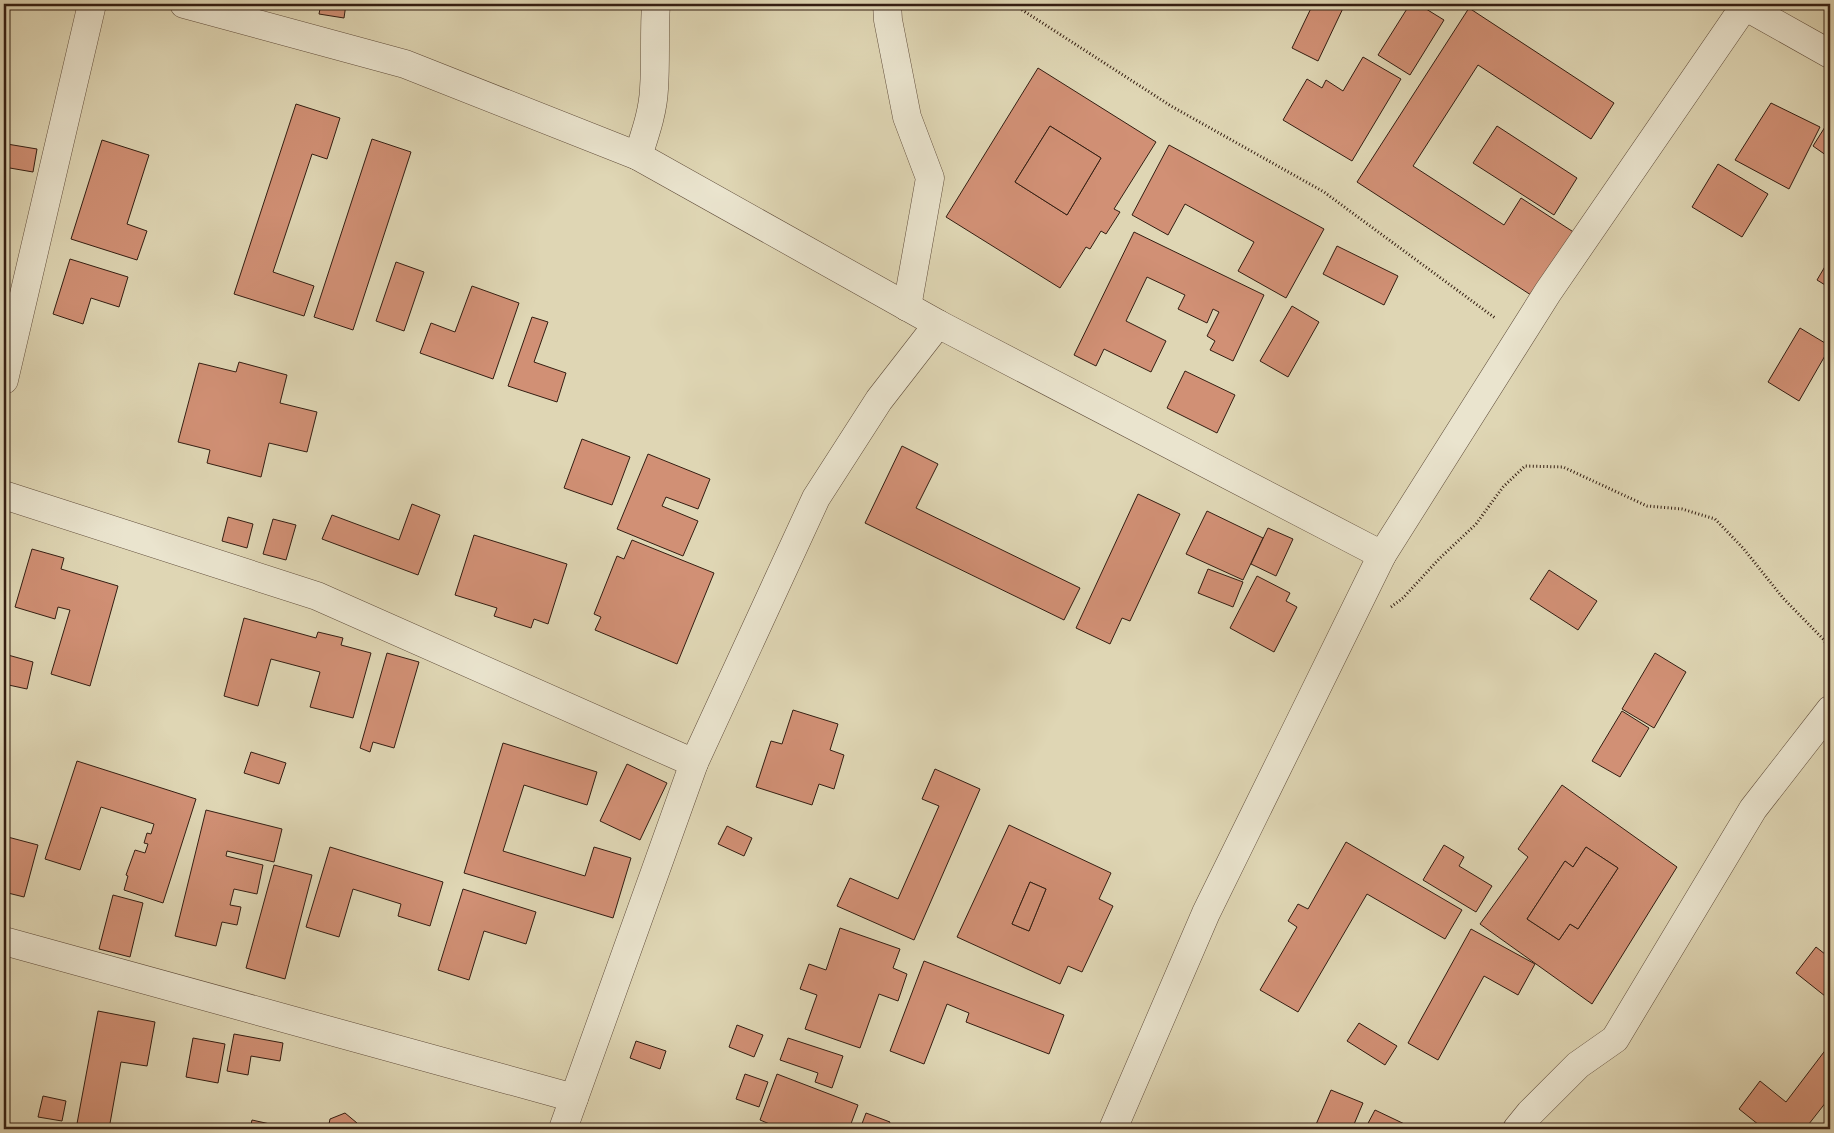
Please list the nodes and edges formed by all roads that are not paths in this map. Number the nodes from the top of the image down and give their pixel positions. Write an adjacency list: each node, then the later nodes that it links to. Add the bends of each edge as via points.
1 (92, 4): 10 (street)
2 (184, 4): 7 (street, via 405,64)
3 (656, 4): 7 (street, via 654,89)
4 (887, 4): 8 (street, via 907,117 930,178)
5 (1744, 4): 6 (street); 12 (street, via 1548,292)
6 (1830, 54)
7 (638, 156): 8 (street)
8 (907, 307): 9 (street)
9 (938, 324): 12 (street); 14 (street, via 879,400 816,498)
10 (4, 380)
11 (4, 495): 14 (street, via 317,596)
12 (1382, 555): 18 (street, via 1206,914)
13 (1830, 710): 19 (street, via 1753,809 1615,1039 1578,1066)
14 (694, 763): 16 (street)
15 (4, 941): 16 (street)
16 (574, 1098): 17 (street)
17 (563, 1129)
18 (1112, 1129)
19 (1517, 1129)

